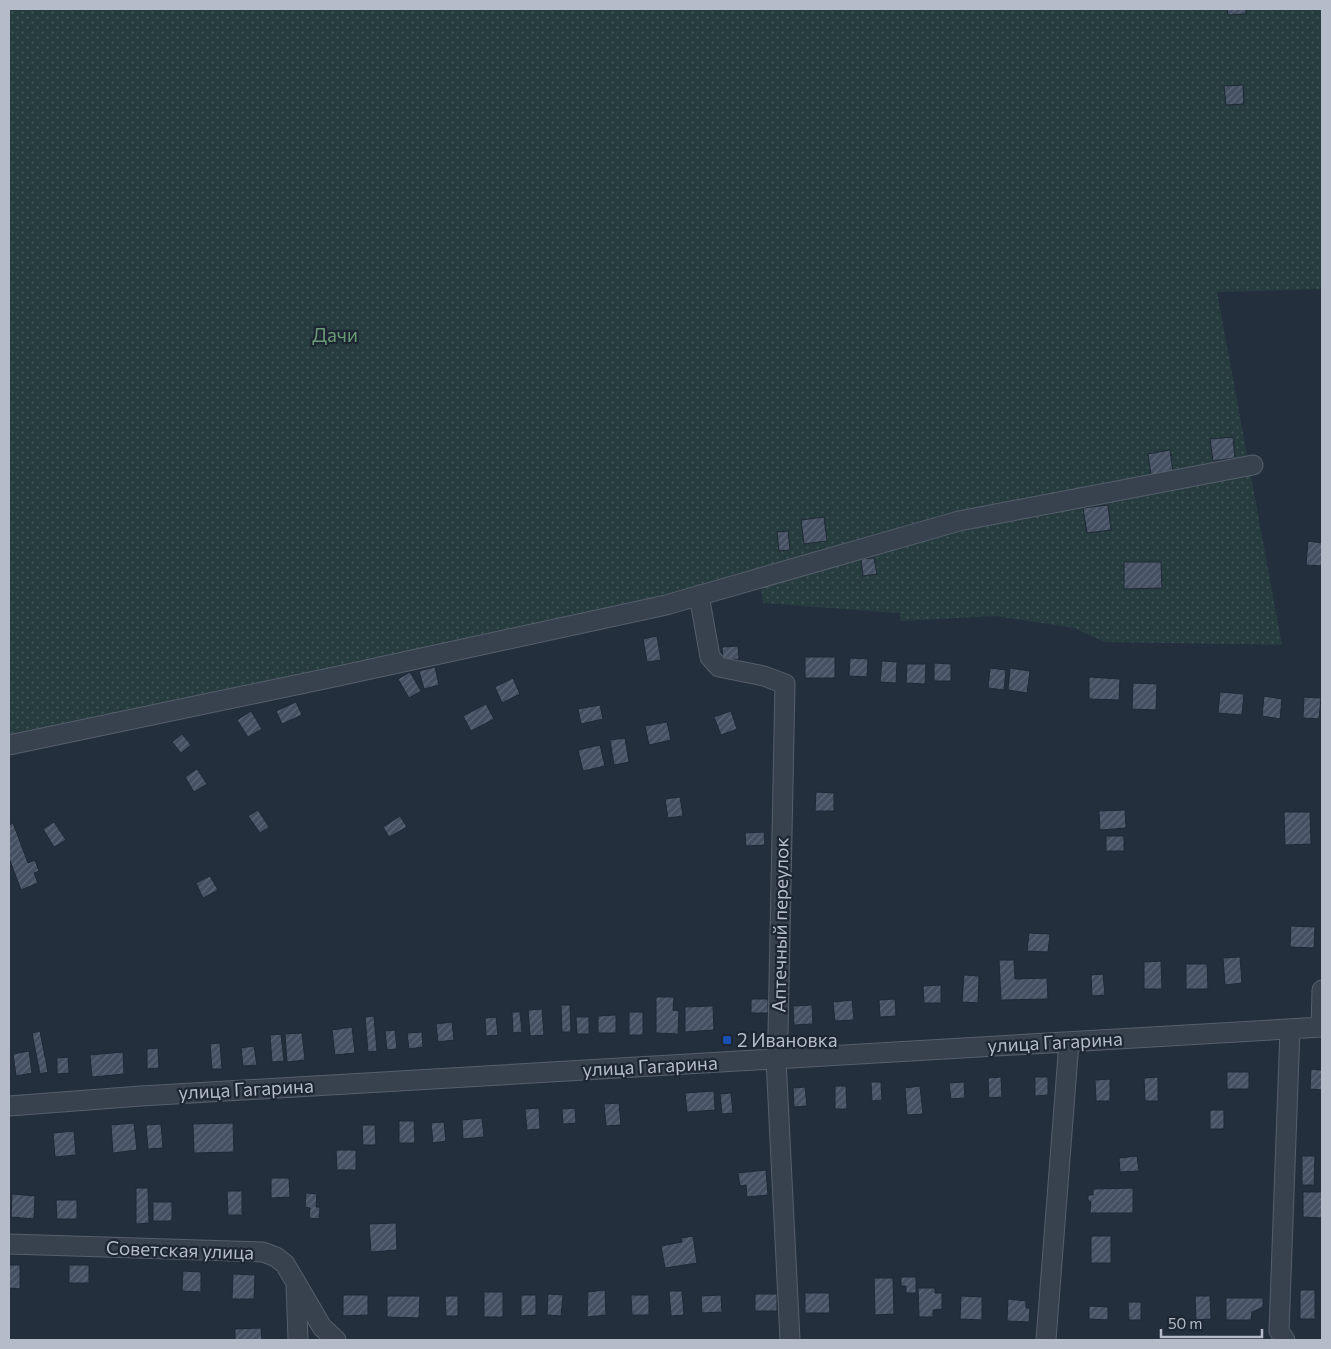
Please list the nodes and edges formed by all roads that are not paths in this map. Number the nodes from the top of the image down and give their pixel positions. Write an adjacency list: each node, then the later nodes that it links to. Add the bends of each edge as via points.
1 (1253, 465): 2 (street, via 959,521)
2 (699, 595): 3 (street, via 666,605); 8 (street, Аптечный переулок, via 710,657 719,668 764,676 785,684)
3 (9, 745)
4 (1322, 990): 5 (street)
5 (1321, 1027): 6 (street, улица Гагарина)
6 (1290, 1029): 7 (street, улица Гагарина); 16 (street, via 1279,1331)
7 (1069, 1042): 8 (street, улица Гагарина); 15 (street)
8 (776, 1059): 9 (street, улица Гагарина, via 161,1094); 14 (street, Аптечный переулок)
9 (9, 1106)
10 (9, 1244): 11 (street, Советская улица, via 263,1252 285,1264)
11 (296, 1283): 12 (street); 13 (street, Советская улица, via 322,1327)
12 (298, 1340)
13 (335, 1340)
14 (790, 1340)
15 (1046, 1340)
16 (1285, 1340)

